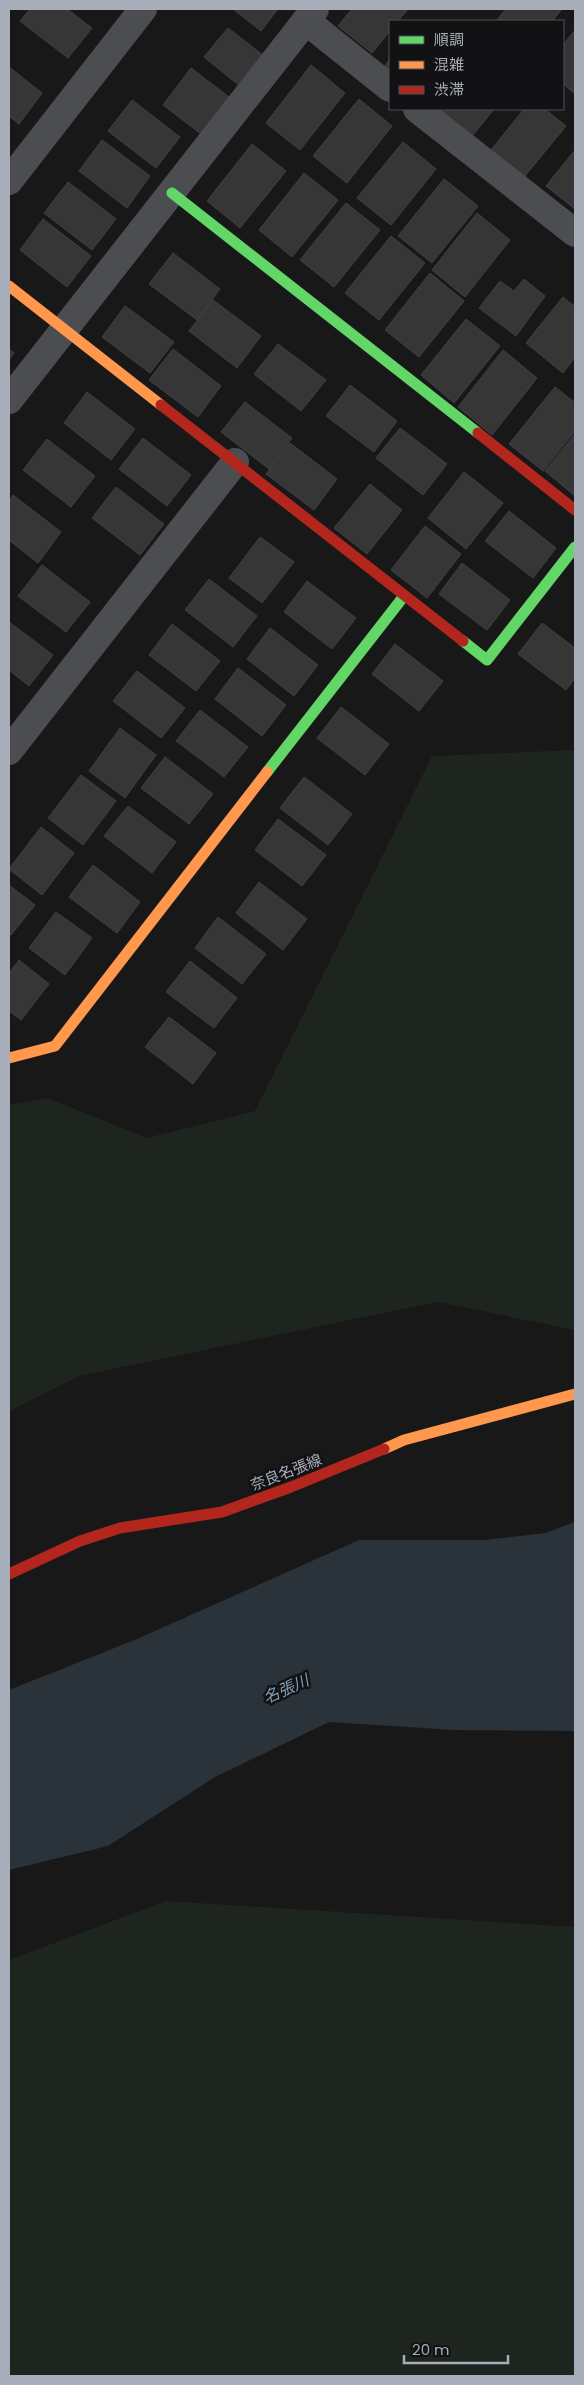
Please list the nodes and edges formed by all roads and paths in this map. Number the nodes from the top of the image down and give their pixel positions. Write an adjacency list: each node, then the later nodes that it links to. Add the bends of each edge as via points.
1 (143, 9): 5 (street)
2 (310, 15): 3 (street); 6 (street)
3 (389, 87)
4 (418, 110): 7 (street)
5 (9, 180)
6 (172, 193): 9 (street); 12 (street)
7 (575, 233)
8 (9, 286): 9 (street)
9 (64, 329): 10 (street); 11 (street)
10 (9, 400)
11 (235, 462): 14 (street); 15 (street)
12 (575, 510)
13 (575, 547): 14 (street, via 486,660)
14 (404, 596): 16 (street, via 55,1046)
15 (9, 751)
16 (9, 1058)
17 (575, 1394): 18 (street, 奈良名張線, via 404,1440 292,1487 222,1512 120,1528 80,1541)
18 (9, 1574)

